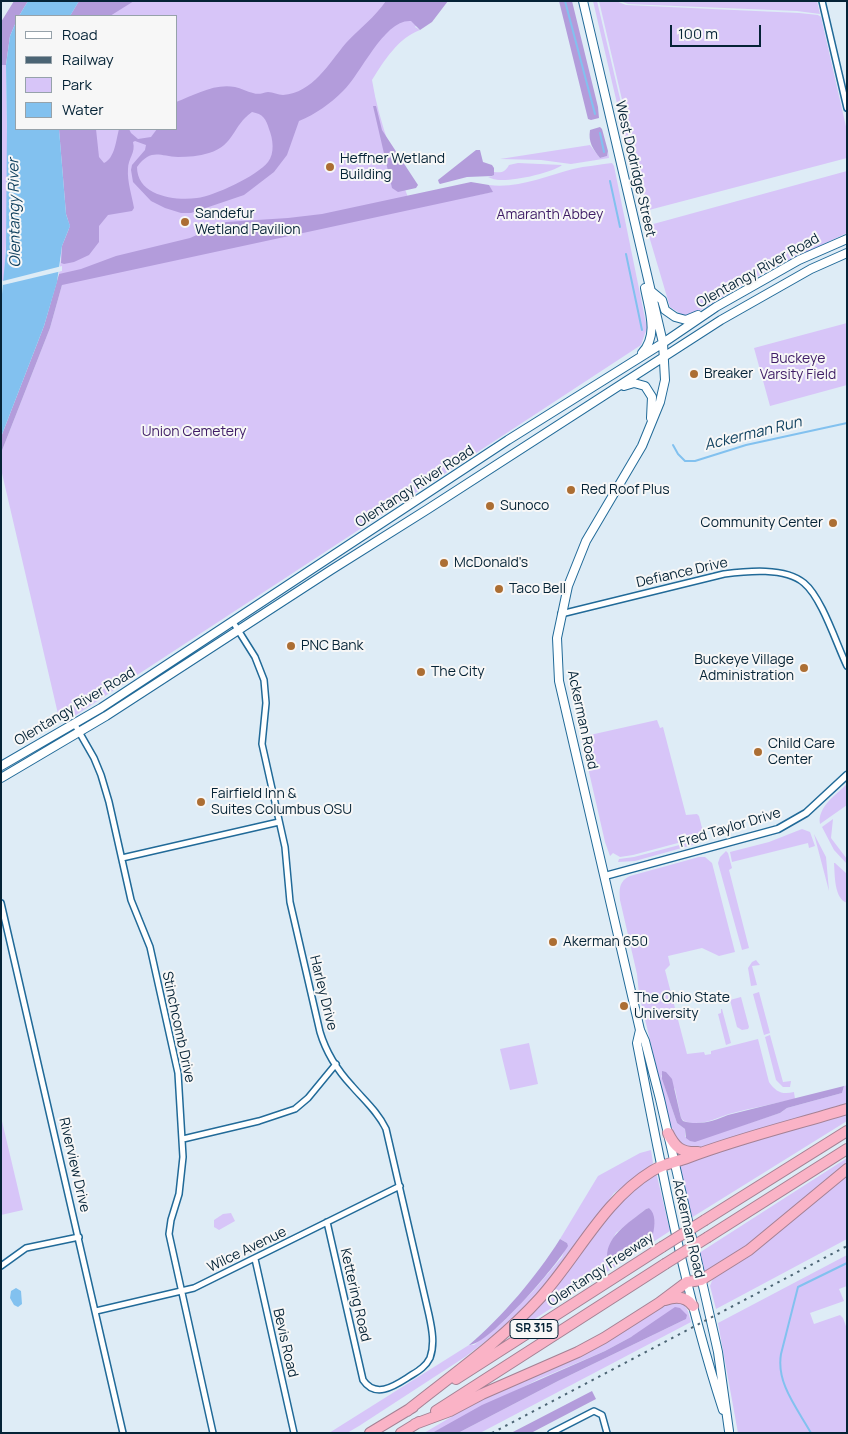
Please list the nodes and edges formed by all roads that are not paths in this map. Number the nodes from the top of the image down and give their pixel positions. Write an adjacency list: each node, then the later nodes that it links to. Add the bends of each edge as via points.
1 (583, 1): 6 (main road, West Dodridge Street)
2 (822, 1): 3 (street)
3 (847, 108)
4 (847, 239): 8 (main road, Olentangy River Road, via 799,260)
5 (847, 252): 10 (main road, Olentangy River Road, via 776,288)
6 (646, 268): 7 (main road, West Dodridge Street); 11 (main road, via 645,286 653,333 648,347)
7 (650, 291): 8 (main road, via 662,300 665,310 679,319 691,318); 9 (main road, West Dodridge Street)
8 (716, 307): 9 (main road, Olentangy River Road)
9 (663, 343): 10 (main road, Ackerman Road); 11 (main road, Olentangy River Road)
10 (665, 357): 12 (main road, Olentangy River Road); 13 (main road, Ackerman Road, via 665,380)
11 (635, 360): 15 (main road, Olentangy River Road)
12 (610, 392): 13 (main road, via 634,383 645,386 652,397); 16 (main road, Olentangy River Road)
13 (650, 428): 14 (main road, Ackerman Road, via 583,548)
14 (561, 614): 17 (street, Defiance Drive, via 724,574 784,574 801,581 814,595); 25 (main road, Ackerman Road, via 557,645 560,681)
15 (233, 622): 16 (street, Harley Drive); 18 (main road, Olentangy River Road)
16 (238, 631): 19 (main road, Olentangy River Road); 23 (street, Harley Drive, via 256,657 264,680 266,703 262,744)
17 (847, 666)
18 (74, 723): 19 (street, Stinchcomb Drive); 20 (main road, Olentangy River Road)
19 (80, 732): 22 (main road, Olentangy River Road); 24 (street, Stinchcomb Drive, via 101,775)
20 (1, 766)
21 (847, 775): 25 (street, Fred Taylor Drive, via 806,813 778,829)
22 (1, 778)
23 (279, 822): 24 (street); 28 (street, Harley Drive, via 285,847 290,902 313,1005 323,1042)
24 (122, 858): 32 (street, Stinchcomb Drive, via 131,900 150,947 175,1058)
25 (605, 876): 27 (main road, Ackerman Road)
26 (1, 903): 40 (street, Riverview Drive)
27 (640, 1030): 31 (main road, Ackerman Road); 36 (main road, Ackerman Road, via 637,1043)
28 (336, 1064): 32 (street, via 295,1110 259,1122); 38 (street, Harley Drive, via 382,1121)
29 (847, 1109): 34 (highway)
30 (847, 1131): 50 (highway, Olentangy Freeway / SR 315, bridge)
31 (668, 1133): 34 (highway, via 677,1148 684,1151); 35 (main road, Ackerman Road)
32 (183, 1139): 45 (street, Stinchcomb Drive, via 179,1194 169,1234)
33 (847, 1149): 51 (highway, SR 315, bridge)
34 (709, 1150): 35 (highway)
35 (675, 1163): 36 (highway); 43 (main road, Ackerman Road)
36 (660, 1166): 44 (main road, Ackerman Road); 50 (highway, via 610,1205 556,1278 520,1318)
37 (847, 1168): 43 (highway, via 764,1238)
38 (400, 1186): 39 (street, Wilce Avenue); 49 (street, Harley Drive, via 430,1315 431,1356 420,1370 386,1389 370,1387)
39 (327, 1222): 41 (street, Wilce Avenue); 49 (street, Kettering Road)
40 (79, 1237): 42 (street, via 26,1248); 48 (street, Riverview Drive)
41 (255, 1259): 45 (street, Wilce Avenue); 55 (street, Bevis Road)
42 (1, 1266)
43 (701, 1280): 44 (highway); 52 (main road, Ackerman Road, via 718,1352)
44 (687, 1282): 46 (highway); 47 (main road, Ackerman Road)
45 (181, 1292): 48 (street, Wilce Avenue); 54 (street, Stinchcomb Drive)
46 (659, 1303): 47 (highway, via 678,1297); 51 (highway, via 578,1352)
47 (693, 1306): 52 (main road, Ackerman Road)
48 (96, 1311): 53 (street, Riverview Drive)
49 (361, 1373)
50 (407, 1411): 56 (highway, Olentangy Freeway / SR 315)
51 (415, 1424): 57 (highway, SR 315)
52 (730, 1432)
53 (123, 1433)
54 (213, 1433)
55 (294, 1433)
56 (370, 1433)
57 (401, 1433)
58 (551, 1433): 59 (street, via 594,1411 602,1415)
59 (607, 1433)

